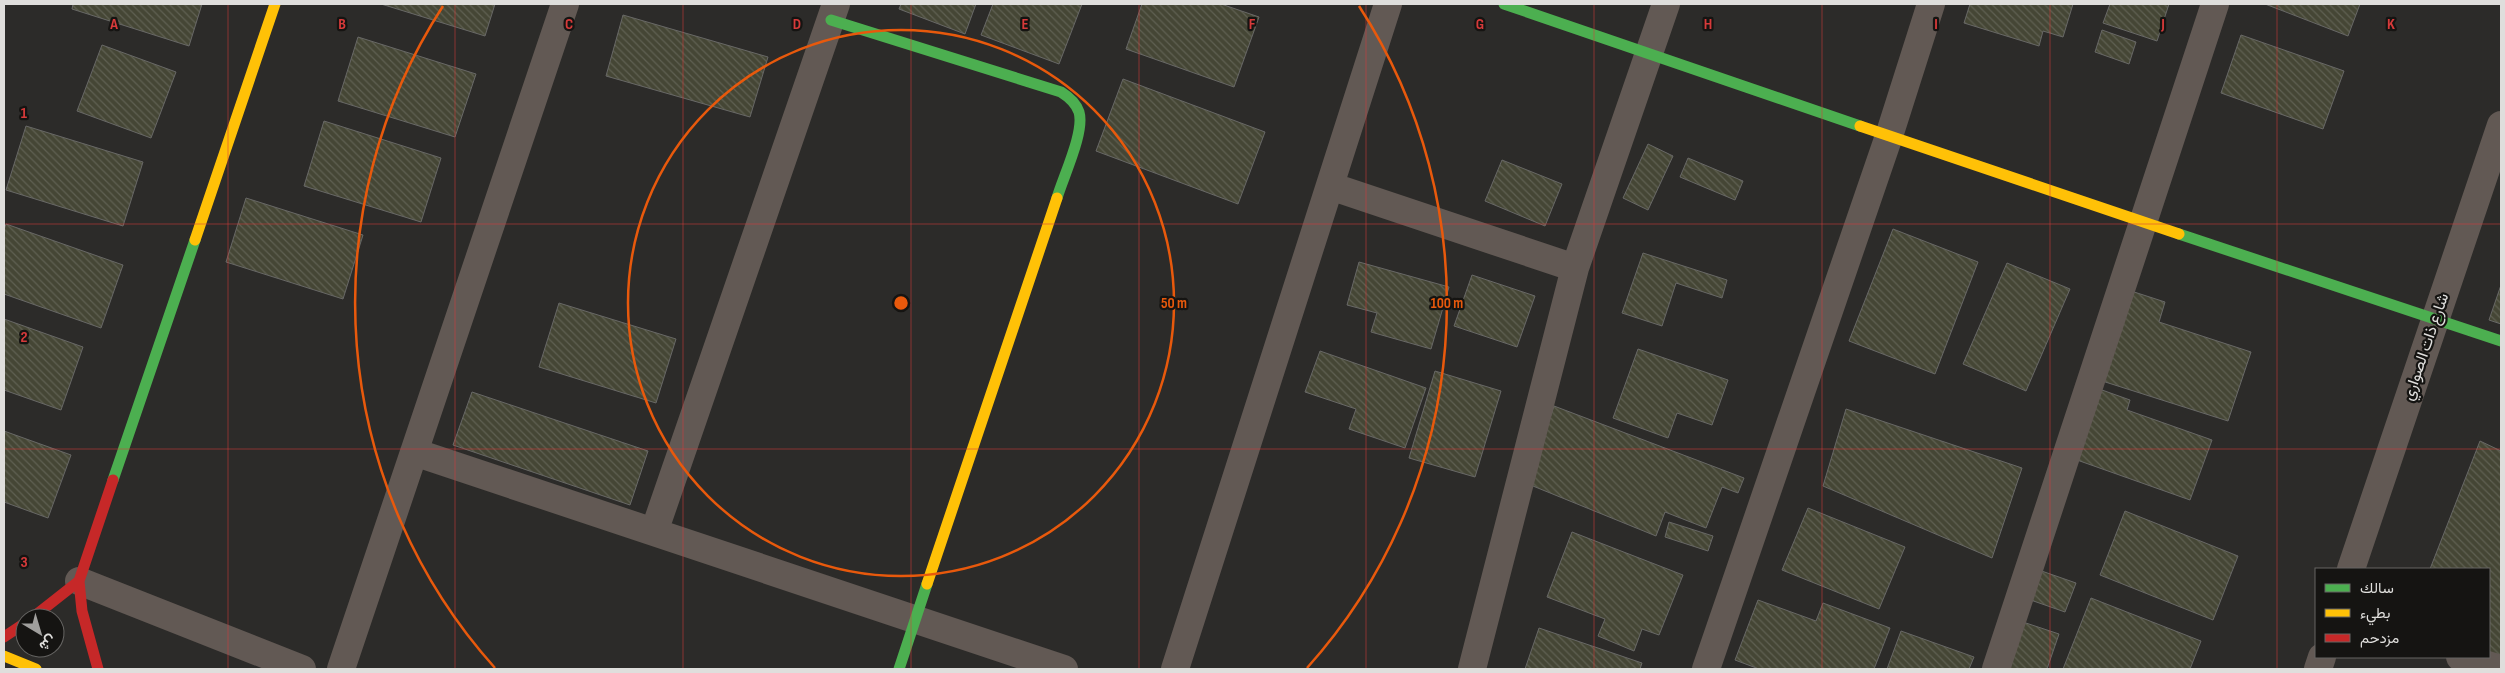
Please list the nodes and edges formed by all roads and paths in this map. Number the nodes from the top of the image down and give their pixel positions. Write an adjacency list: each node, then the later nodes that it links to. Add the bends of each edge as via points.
1 (275, 4): 20 (street)
2 (565, 4): 17 (street)
3 (1388, 4): 12 (street)
4 (1504, 4): 9 (street)
5 (1666, 4): 9 (street)
6 (1931, 4): 11 (street)
7 (2215, 4): 13 (street)
8 (834, 12): 18 (street); 22 (street, via 1061,92 1074,100 1080,109 1081,125)
9 (1649, 54): 11 (street); 14 (street)
10 (2501, 125): 15 (street, شارع ذات الصواري)
11 (1889, 136): 13 (street); 35 (street)
12 (1330, 186): 14 (street); 33 (street)
13 (2144, 224): 15 (street); 36 (street)
14 (1575, 268): 34 (street)
15 (2436, 319): 16 (street); 19 (street, شارع ذات الصواري)
16 (2501, 340)
17 (414, 452): 18 (street); 30 (street)
18 (654, 532): 22 (street)
19 (2351, 568)
20 (79, 581): 21 (street); 28 (street, via 87,634); 29 (street)
21 (45, 608)
22 (916, 620): 31 (street); 32 (street)
23 (15, 630): 24 (street)
24 (4, 637)
25 (4, 656): 27 (street)
26 (2463, 658): 37 (street)
27 (36, 669)
28 (98, 669)
29 (302, 669)
30 (341, 669)
31 (899, 669)
32 (1064, 669)
33 (1175, 669)
34 (1472, 669)
35 (1706, 669)
36 (1996, 669)
37 (2501, 669)

